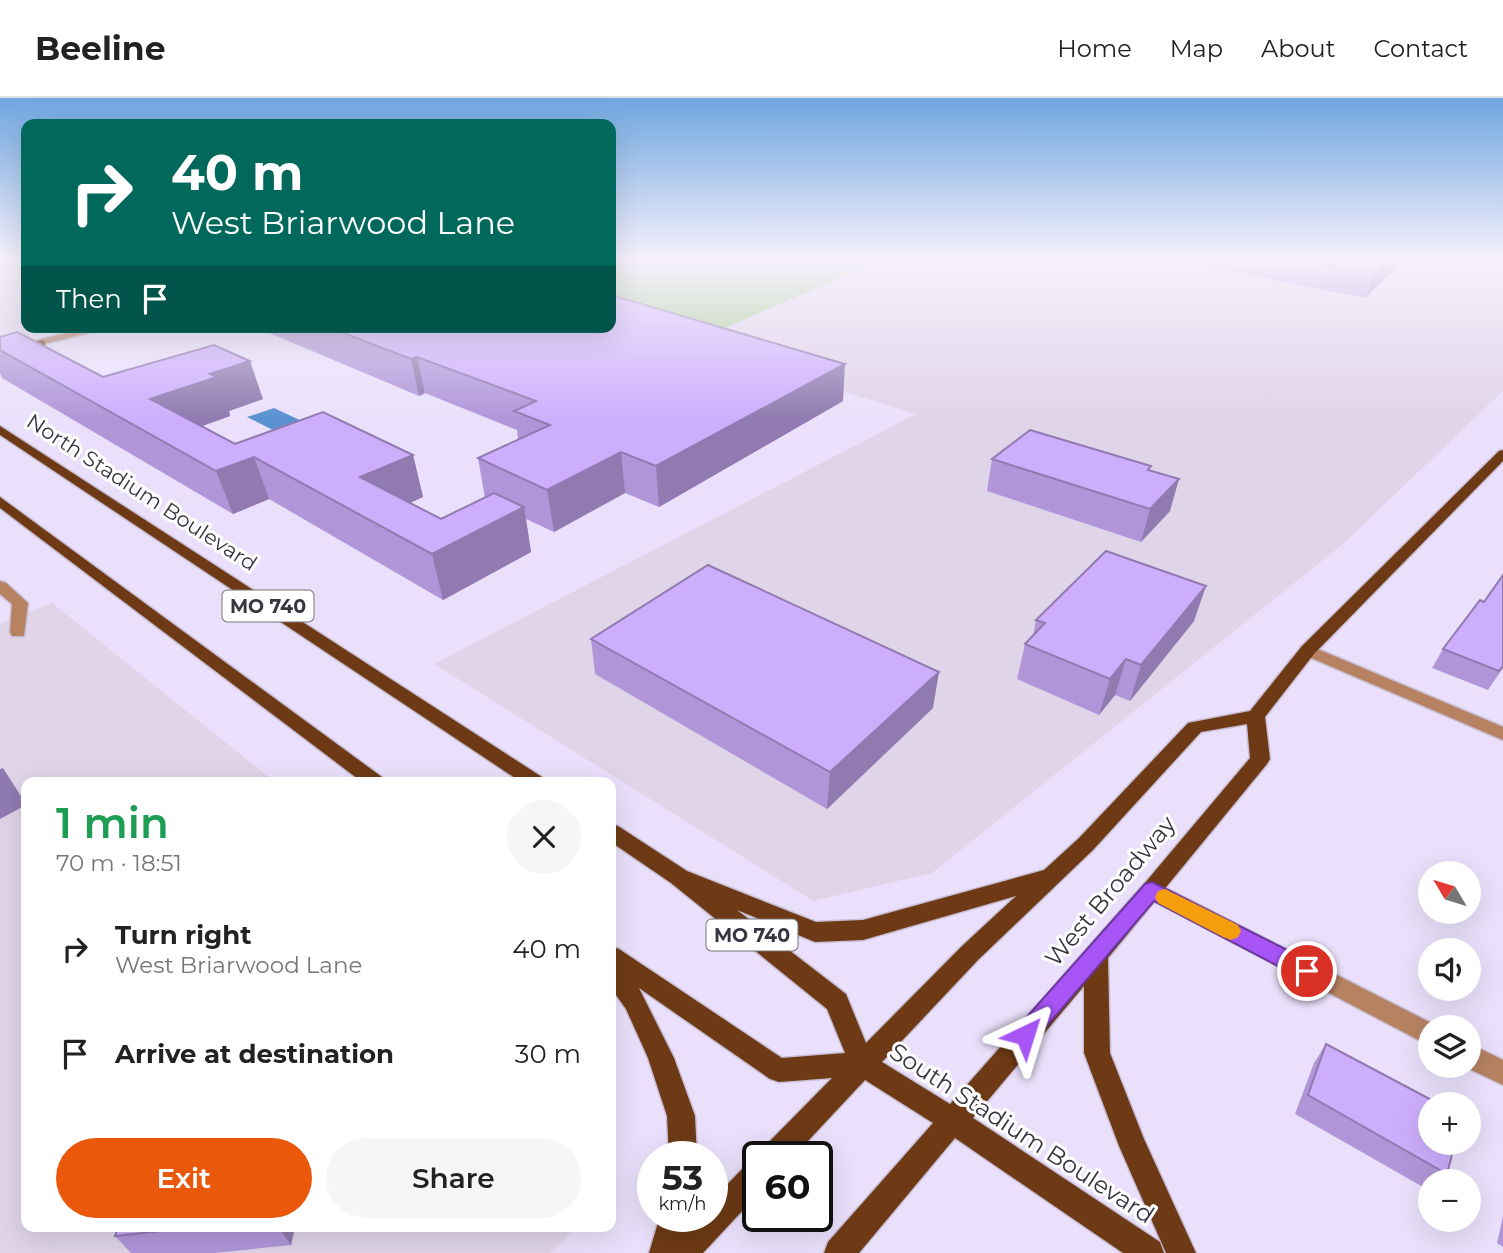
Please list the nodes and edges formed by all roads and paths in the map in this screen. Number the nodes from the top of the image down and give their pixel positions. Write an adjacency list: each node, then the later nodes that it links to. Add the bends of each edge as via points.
1 (82, 333): 2 (street)
2 (41, 343): 3 (street); 4 (main road)
3 (0, 352)
4 (0, 358)
5 (0, 430): 14 (main road, North Stadium Boulevard / MO 740)
6 (1503, 454): 10 (main road)
7 (0, 501): 13 (main road)
8 (0, 586): 9 (street, via 20,603)
9 (18, 632)
10 (1308, 650): 11 (main road); 12 (street)
11 (1256, 716): 17 (main road, West Broadway, via 1195,727); 18 (main road, West Broadway, via 1260,759)
12 (1503, 734)
13 (368, 777)
14 (528, 777)
15 (616, 835): 16 (main road, MO 740)
16 (679, 877): 17 (main road, via 815,932 888,925); 24 (main road, MO 740, via 837,1002)
17 (1051, 877): 24 (main road, West Broadway)
18 (1152, 890): 19 (main road, West Broadway); 22 (street)
19 (1096, 955): 26 (main road, West Broadway); 35 (main road, via 1097,1053)
20 (616, 959): 24 (main road, via 779,1070)
21 (616, 977): 27 (main road, via 635,1002 661,1058 681,1116)
22 (1418, 1029)
23 (1481, 1062): 25 (street)
24 (862, 1064): 26 (main road, South Stadium Boulevard); 28 (main road, West Broadway)
25 (1503, 1073)
26 (952, 1120): 33 (main road, West Broadway); 34 (main road, South Stadium Boulevard)
27 (682, 1141)
28 (789, 1141)
29 (742, 1190): 32 (main road)
30 (670, 1232): 31 (main road)
31 (664, 1253)
32 (682, 1253)
33 (839, 1253)
34 (1149, 1253)
35 (1181, 1253)

